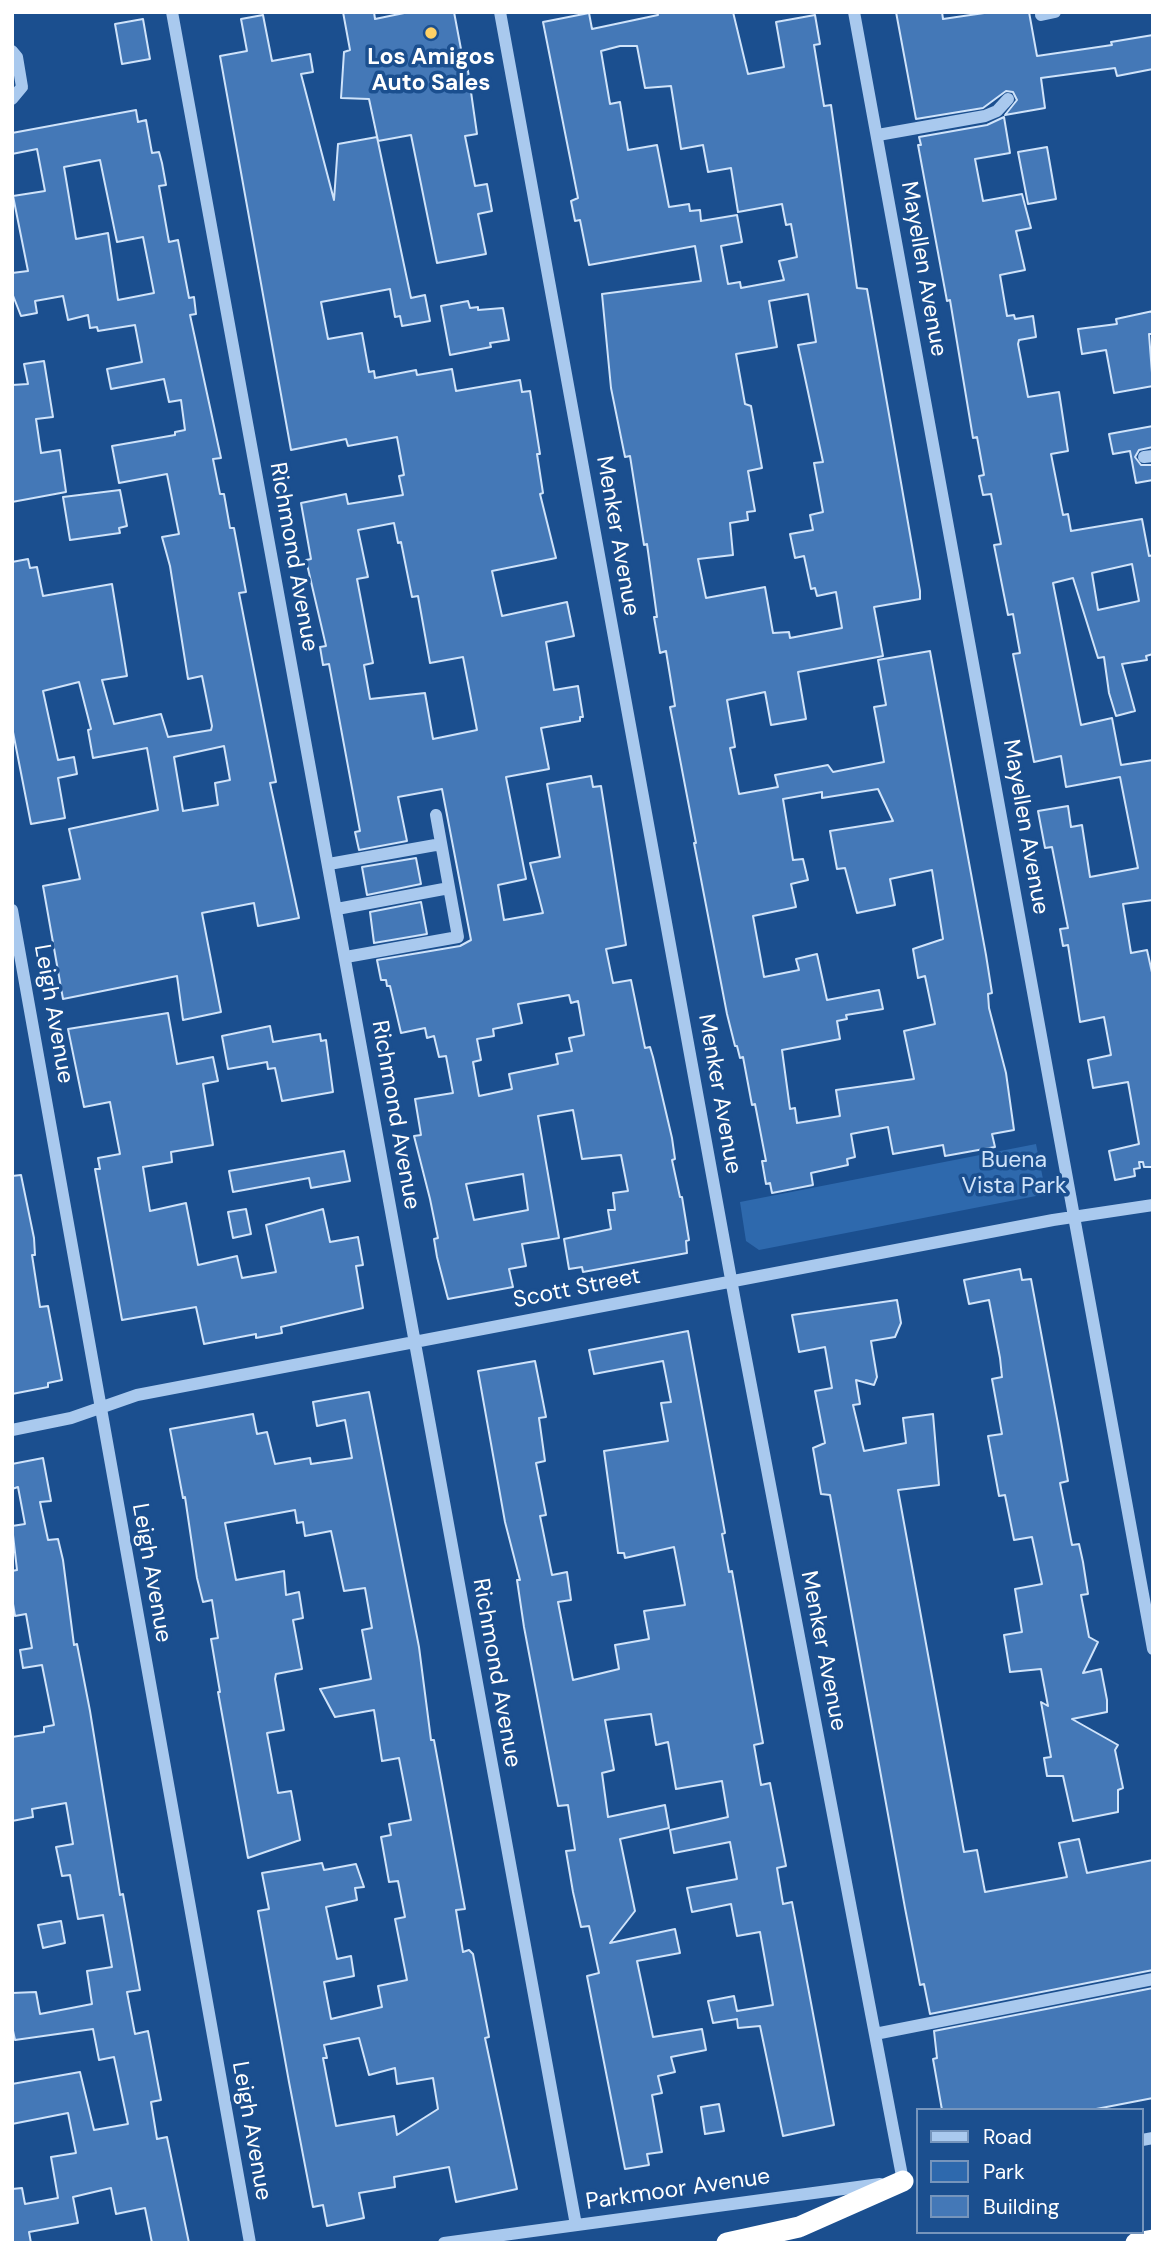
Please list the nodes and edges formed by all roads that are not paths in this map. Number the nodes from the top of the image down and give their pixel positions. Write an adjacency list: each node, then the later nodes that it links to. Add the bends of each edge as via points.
1 (172, 12): 12 (street, Richmond Avenue)
2 (500, 12): 19 (street, Menker Avenue)
3 (854, 12): 9 (street, Mayellen Avenue)
4 (1055, 12): 5 (street)
5 (1041, 15)
6 (12, 51): 7 (street, via 22,87)
7 (12, 99)
8 (1008, 99): 9 (street, via 985,116)
9 (878, 135): 18 (street, Mayellen Avenue)
10 (436, 815): 11 (street)
11 (441, 844): 12 (street); 13 (street)
12 (329, 864): 14 (street, Richmond Avenue)
13 (449, 888): 14 (street); 16 (street, via 458,937)
14 (337, 909): 16 (street, Richmond Avenue)
15 (12, 910): 21 (street, Leigh Avenue)
16 (346, 957): 20 (street, Richmond Avenue)
17 (1153, 1205): 18 (street, Scott Street)
18 (1074, 1218): 19 (street, Scott Street); 23 (street, Mayellen Avenue)
19 (731, 1280): 20 (street, Scott Street); 25 (street, Menker Avenue)
20 (414, 1341): 21 (street, Scott Street, via 137,1395); 27 (street, Richmond Avenue)
21 (100, 1409): 22 (street, Scott Street); 29 (street, Leigh Avenue)
22 (12, 1430)
23 (1153, 1649)
24 (1153, 1979): 25 (street)
25 (875, 2034): 26 (street, Menker Avenue)
26 (911, 2180): 27 (street, Parkmoor Avenue); 31 (highway, via 799,2227)
27 (576, 2225): 30 (street, Parkmoor Avenue)
28 (1153, 2240): 32 (highway)
29 (250, 2243)
30 (444, 2243)
31 (727, 2243)
32 (1136, 2243)

